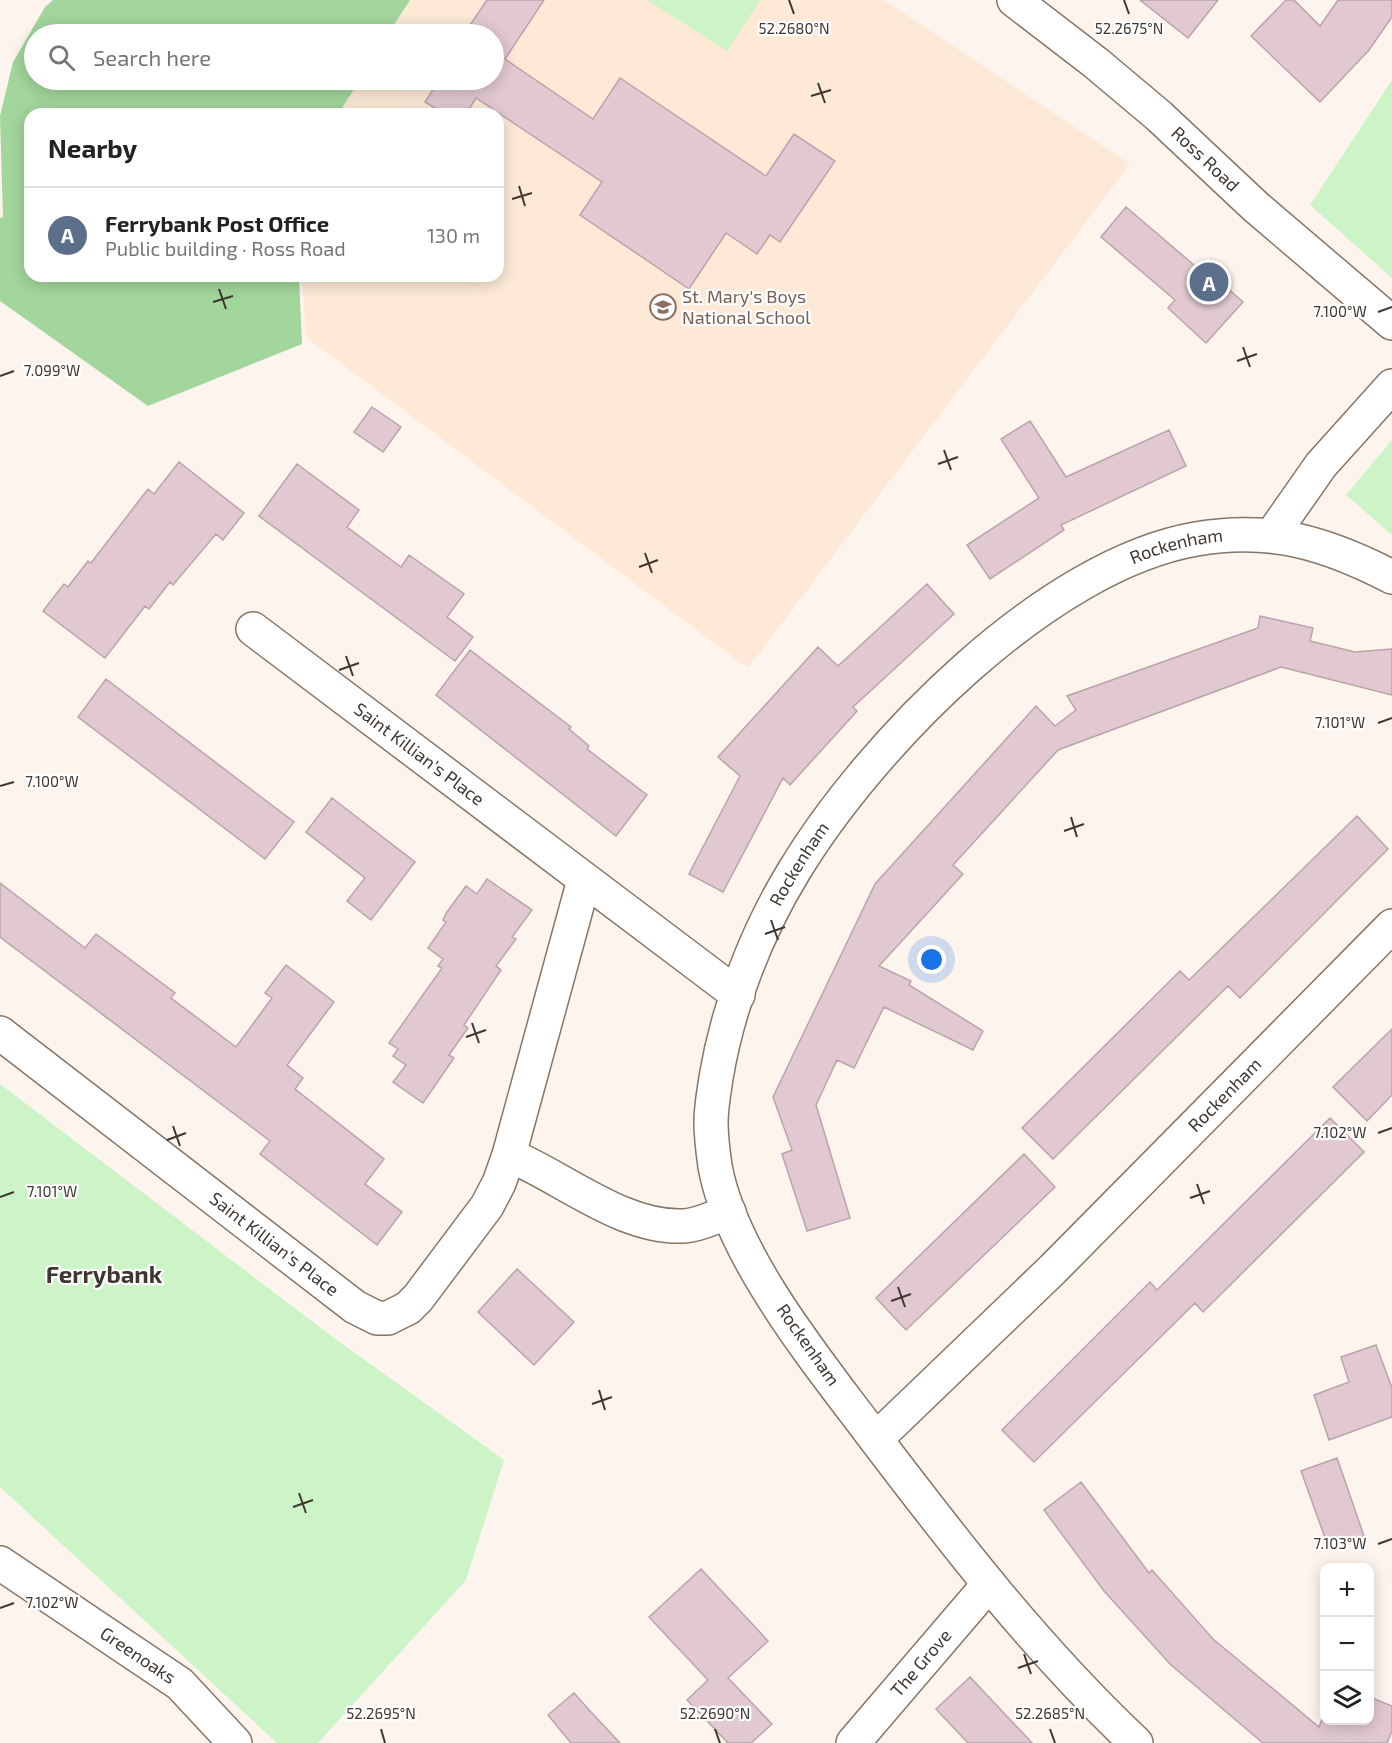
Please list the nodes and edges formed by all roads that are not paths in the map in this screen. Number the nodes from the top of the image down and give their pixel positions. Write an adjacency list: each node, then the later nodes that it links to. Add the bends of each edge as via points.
1 (1014, 0): 2 (street, Ross Road, via 1105,70 1256,207)
2 (1392, 322)
3 (1392, 386): 4 (street, via 1322,465)
4 (1272, 535): 5 (street, Rockenham, via 1323,547); 9 (street, Rockenham, via 1192,539 1136,555 1057,598 989,649 895,739 827,820 776,903)
5 (1392, 577)
6 (254, 629): 7 (street, Saint Killian's Place)
7 (584, 880): 9 (street, Saint Killian's Place); 11 (street, Saint Killian's Place)
8 (1392, 926): 13 (street, Rockenham, via 1053,1269)
9 (738, 995): 12 (street, Rockenham, via 719,1060 710,1120 716,1169)
10 (0, 1033): 11 (street, Saint Killian's Place, via 355,1307 377,1318 398,1315 418,1298 487,1206)
11 (509, 1155): 12 (street, via 598,1202 649,1221 683,1226)
12 (729, 1212): 13 (street, Rockenham, via 774,1296)
13 (876, 1439): 15 (street, Rockenham)
14 (0, 1563): 16 (street, Greenoaks, via 180,1684)
15 (988, 1584): 17 (street, The Grove); 18 (street, Rockenham, via 1068,1675)
16 (235, 1743)
17 (853, 1743)
18 (1136, 1743)

